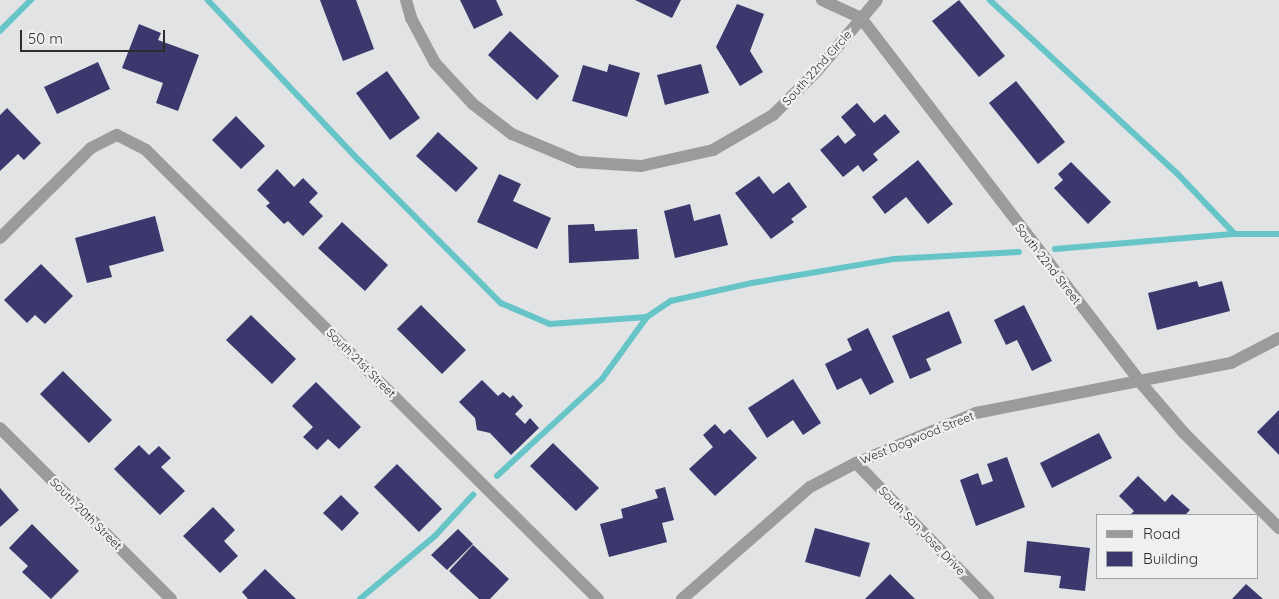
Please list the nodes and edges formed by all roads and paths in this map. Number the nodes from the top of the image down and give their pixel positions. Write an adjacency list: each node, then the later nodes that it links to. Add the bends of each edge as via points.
1 (406, 0): 4 (street, South 22nd Circle, via 411,18 435,63 473,104 512,134 580,162 642,166 712,150 773,115 816,72)
2 (822, 0): 4 (street, South 22nd Street)
3 (877, 0): 4 (street, South 22nd Circle)
4 (861, 18): 7 (street, South 22nd Street)
5 (0, 238): 12 (street, South 21st Street, via 91,148 117,135 146,150)
6 (1279, 338): 7 (street, West Dogwood Street, via 1231,363)
7 (1140, 382): 9 (street, West Dogwood Street, via 976,413); 10 (street, South 22nd Street, via 1182,432)
8 (0, 428): 11 (street, South 20th Street)
9 (856, 462): 13 (street, West Dogwood Street, via 810,487); 14 (street, South San Jose Drive)
10 (1279, 528)
11 (171, 599)
12 (598, 599)
13 (682, 599)
14 (988, 599)

